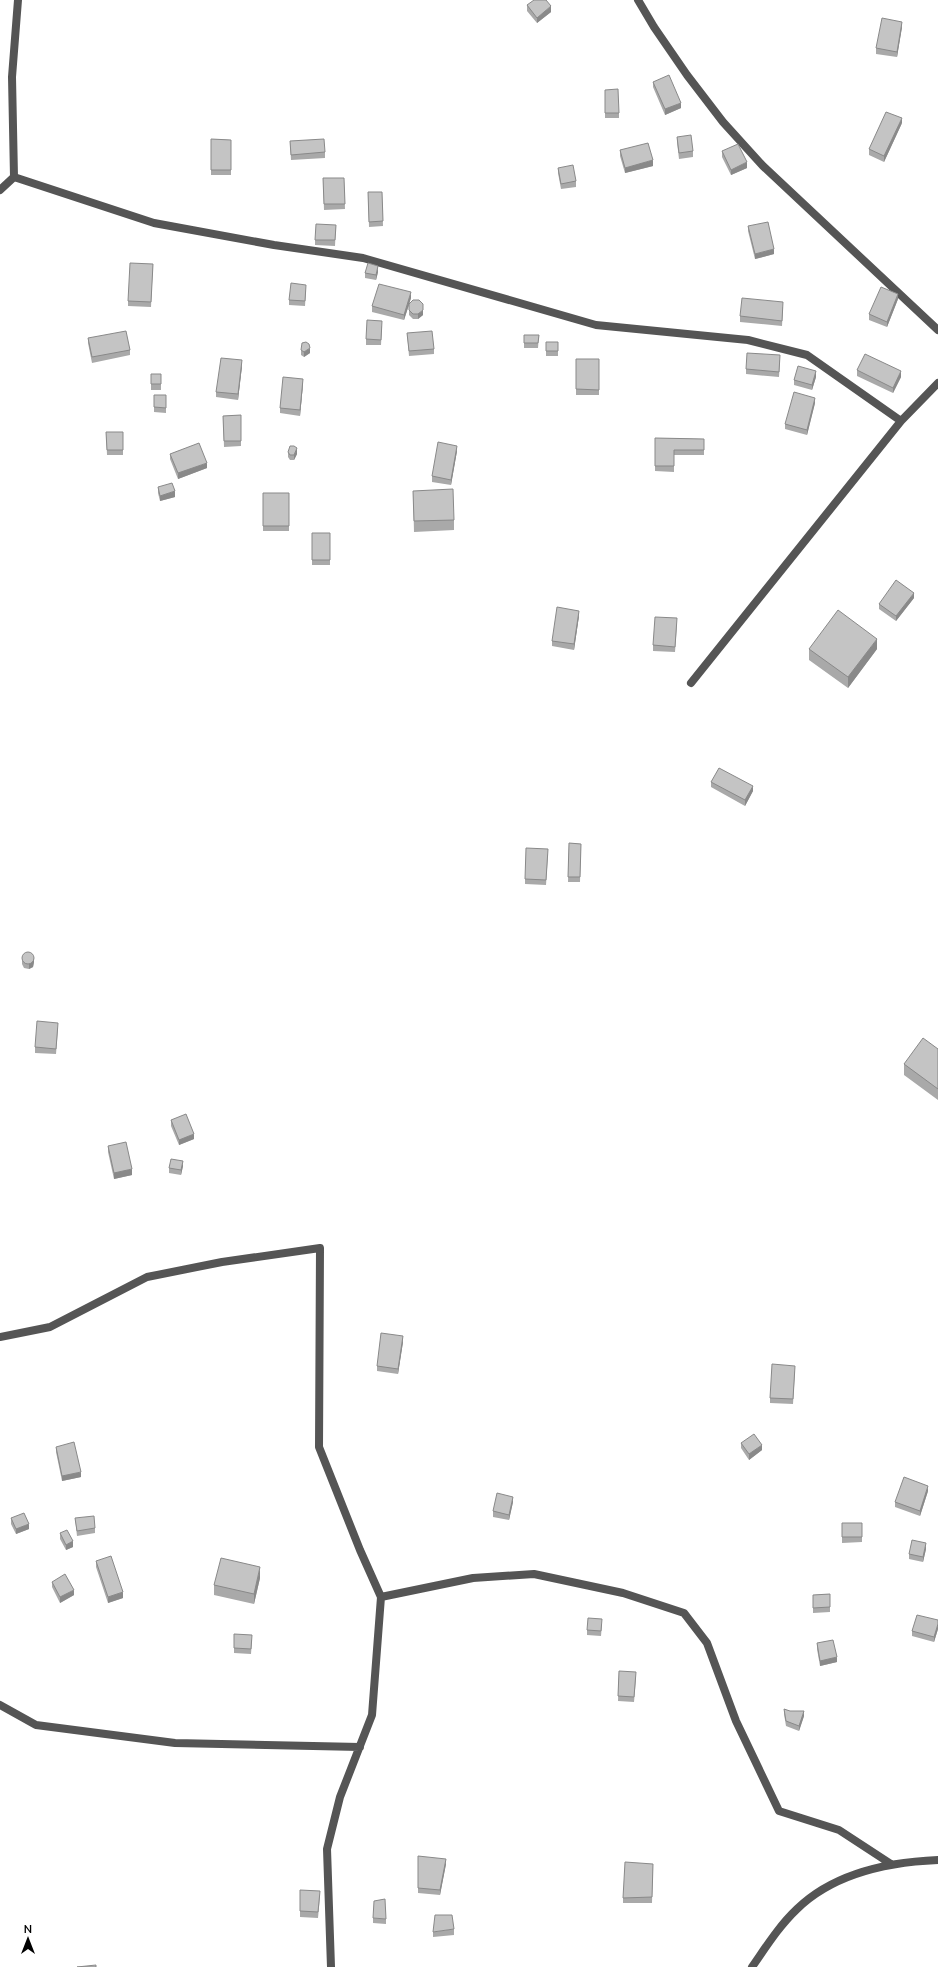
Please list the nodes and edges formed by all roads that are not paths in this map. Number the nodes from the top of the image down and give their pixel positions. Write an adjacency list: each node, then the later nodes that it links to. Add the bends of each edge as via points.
1 (18, 0): 3 (street, via 12,77)
2 (638, 0): 5 (street, via 687,75 723,122 758,160)
3 (14, 178): 4 (street); 7 (street, via 154,223 364,258 596,325 748,340 807,355)
4 (0, 190)
5 (938, 330)
6 (938, 383): 7 (street)
7 (901, 421): 8 (street)
8 (691, 683)
9 (0, 1337): 10 (street, via 50,1328 147,1277 222,1262 320,1248 319,1447)
10 (381, 1597): 12 (street, via 372,1715); 14 (street, via 473,1578 534,1574 623,1593 684,1613 707,1643 736,1721 779,1811 839,1830)
11 (0, 1704): 12 (street, via 36,1725 167,1742)
12 (360, 1746): 15 (street, via 340,1797 327,1850)
13 (938, 1860): 14 (street)
14 (891, 1864): 16 (street, via 858,1873 826,1888 798,1908 776,1932)
15 (331, 1967)
16 (752, 1967)

